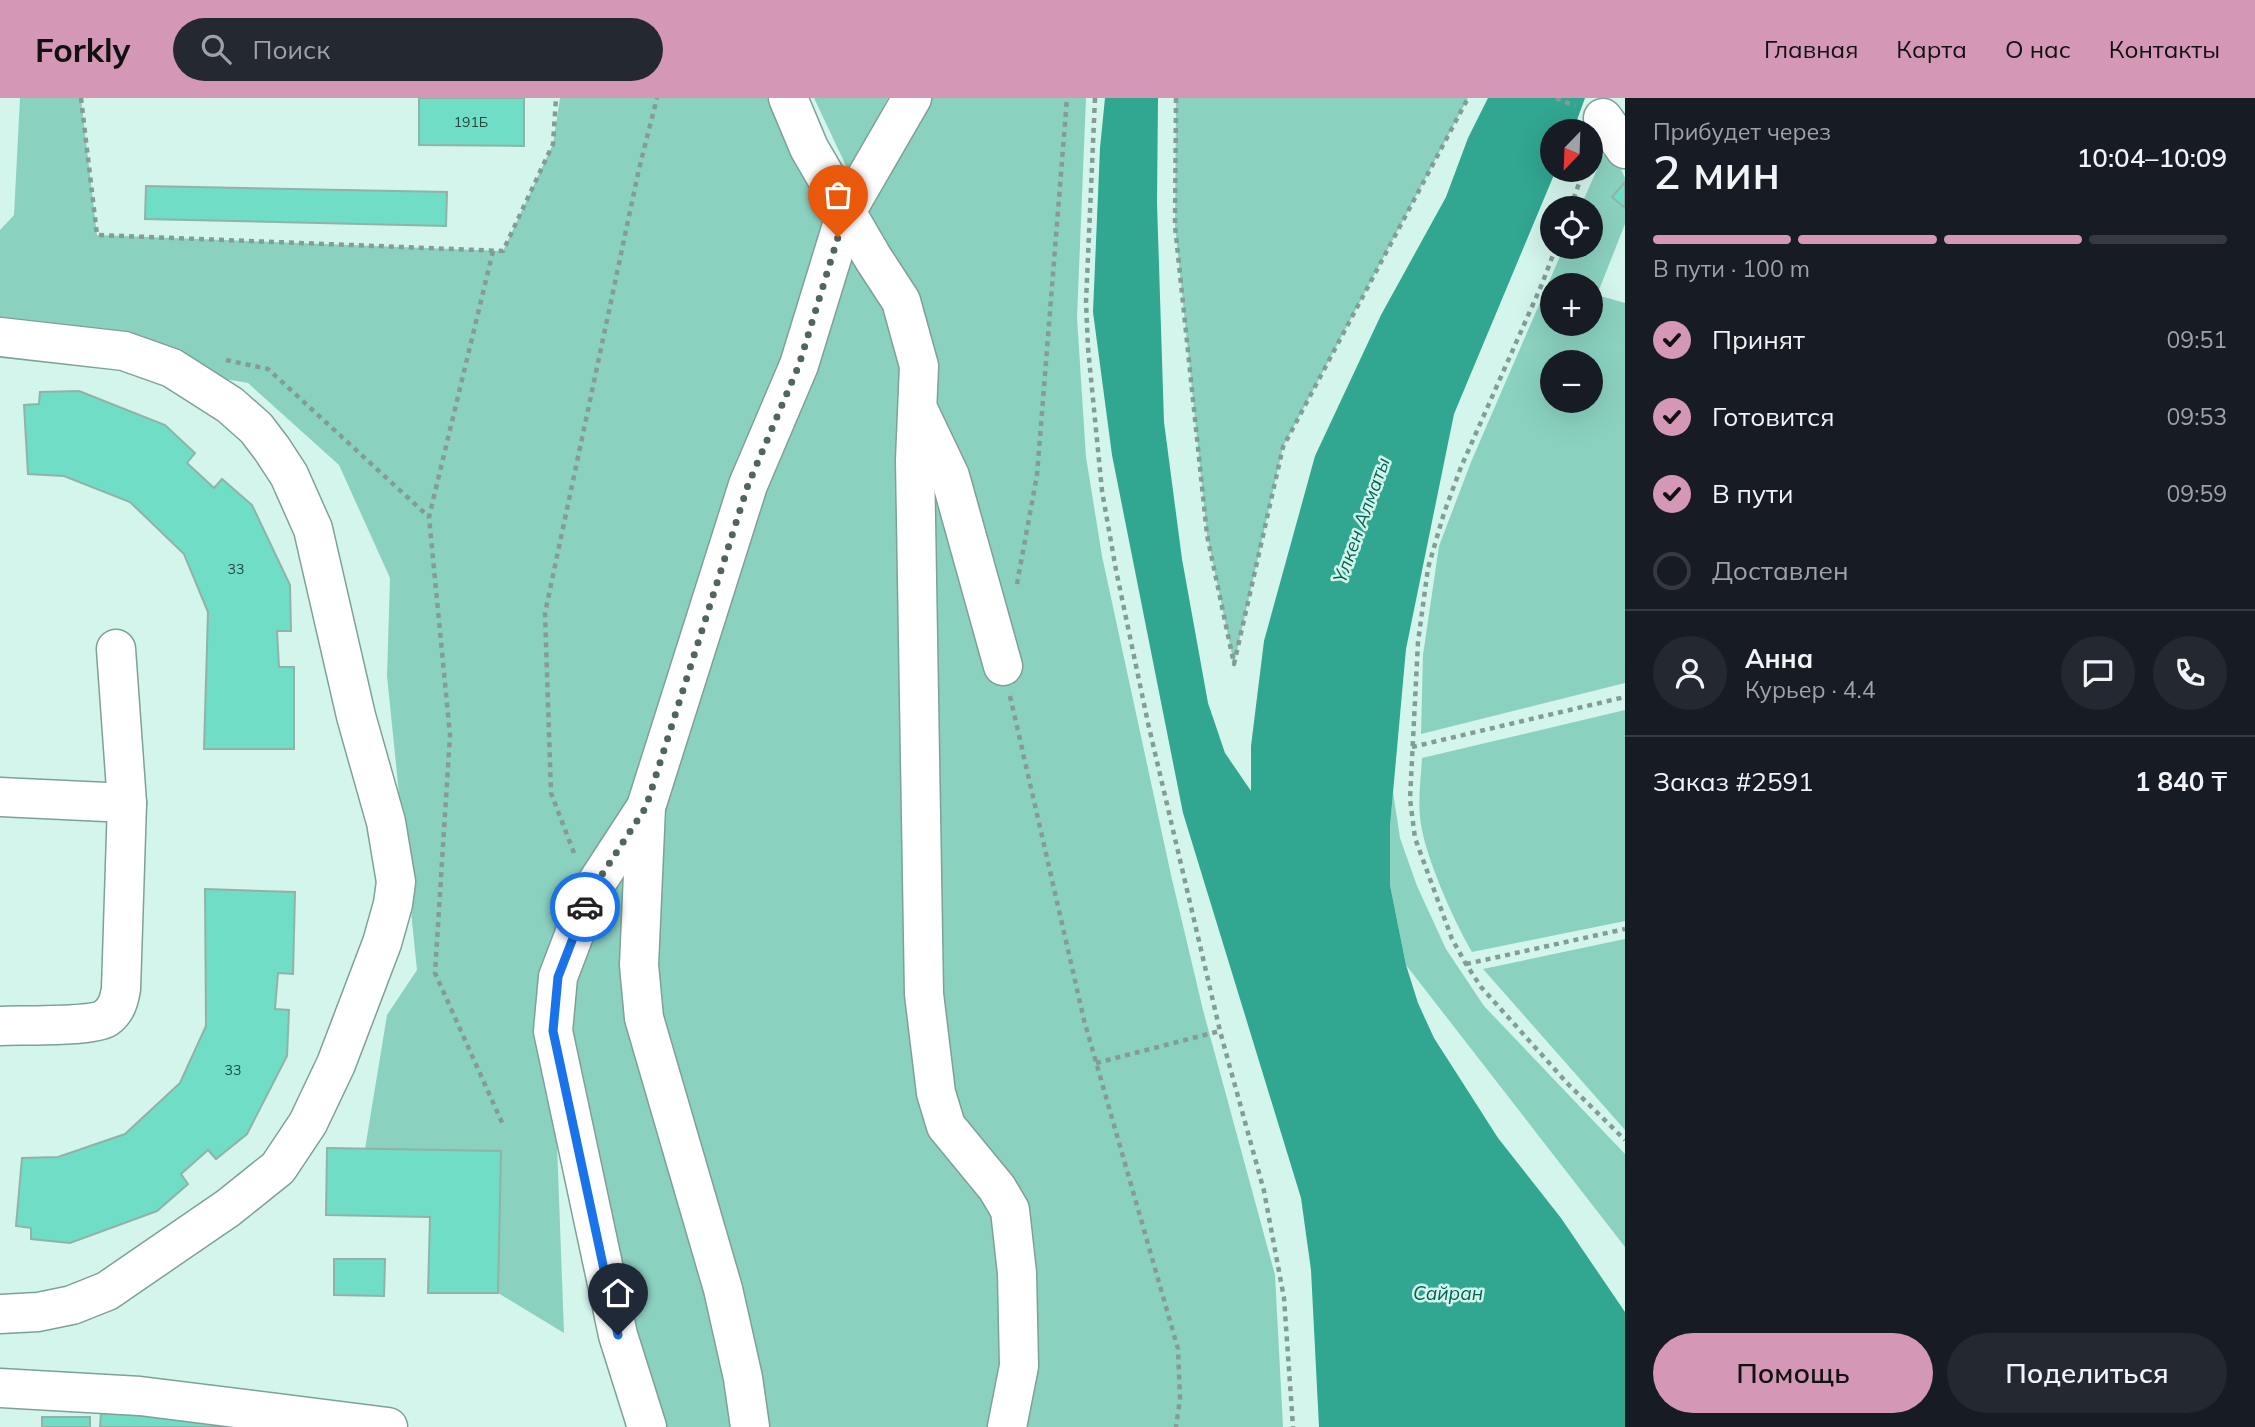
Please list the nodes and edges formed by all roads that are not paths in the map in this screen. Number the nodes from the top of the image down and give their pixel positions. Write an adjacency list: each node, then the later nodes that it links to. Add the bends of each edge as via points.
1 (788, 98): 5 (lane, via 809,149)
2 (912, 98): 5 (lane)
3 (1603, 118): 4 (lane)
4 (1625, 149)
5 (846, 212): 7 (lane, via 901,301 919,366); 12 (lane, via 799,365 748,485)
6 (0, 337): 14 (lane, via 124,351 165,365 230,405 272,449 302,498 313,529 386,822 396,882 382,943 336,1065 308,1123 278,1168 107,1291 72,1306)
7 (917, 405): 9 (lane, via 950,475); 19 (lane, via 924,994 936,1093 946,1126 1010,1210 1019,1366)
8 (116, 649): 11 (lane)
9 (1003, 666)
10 (0, 797): 11 (lane)
11 (127, 803): 13 (lane, via 118,1004 104,1019)
12 (646, 807): 17 (lane, via 590,893 558,977 553,1031 618,1335); 18 (lane, via 639,965 644,1018 723,1289)
13 (0, 1026)
14 (0, 1314)
15 (0, 1388): 16 (lane, via 140,1396)
16 (388, 1427)
17 (647, 1427)
18 (750, 1427)
19 (1007, 1427)

